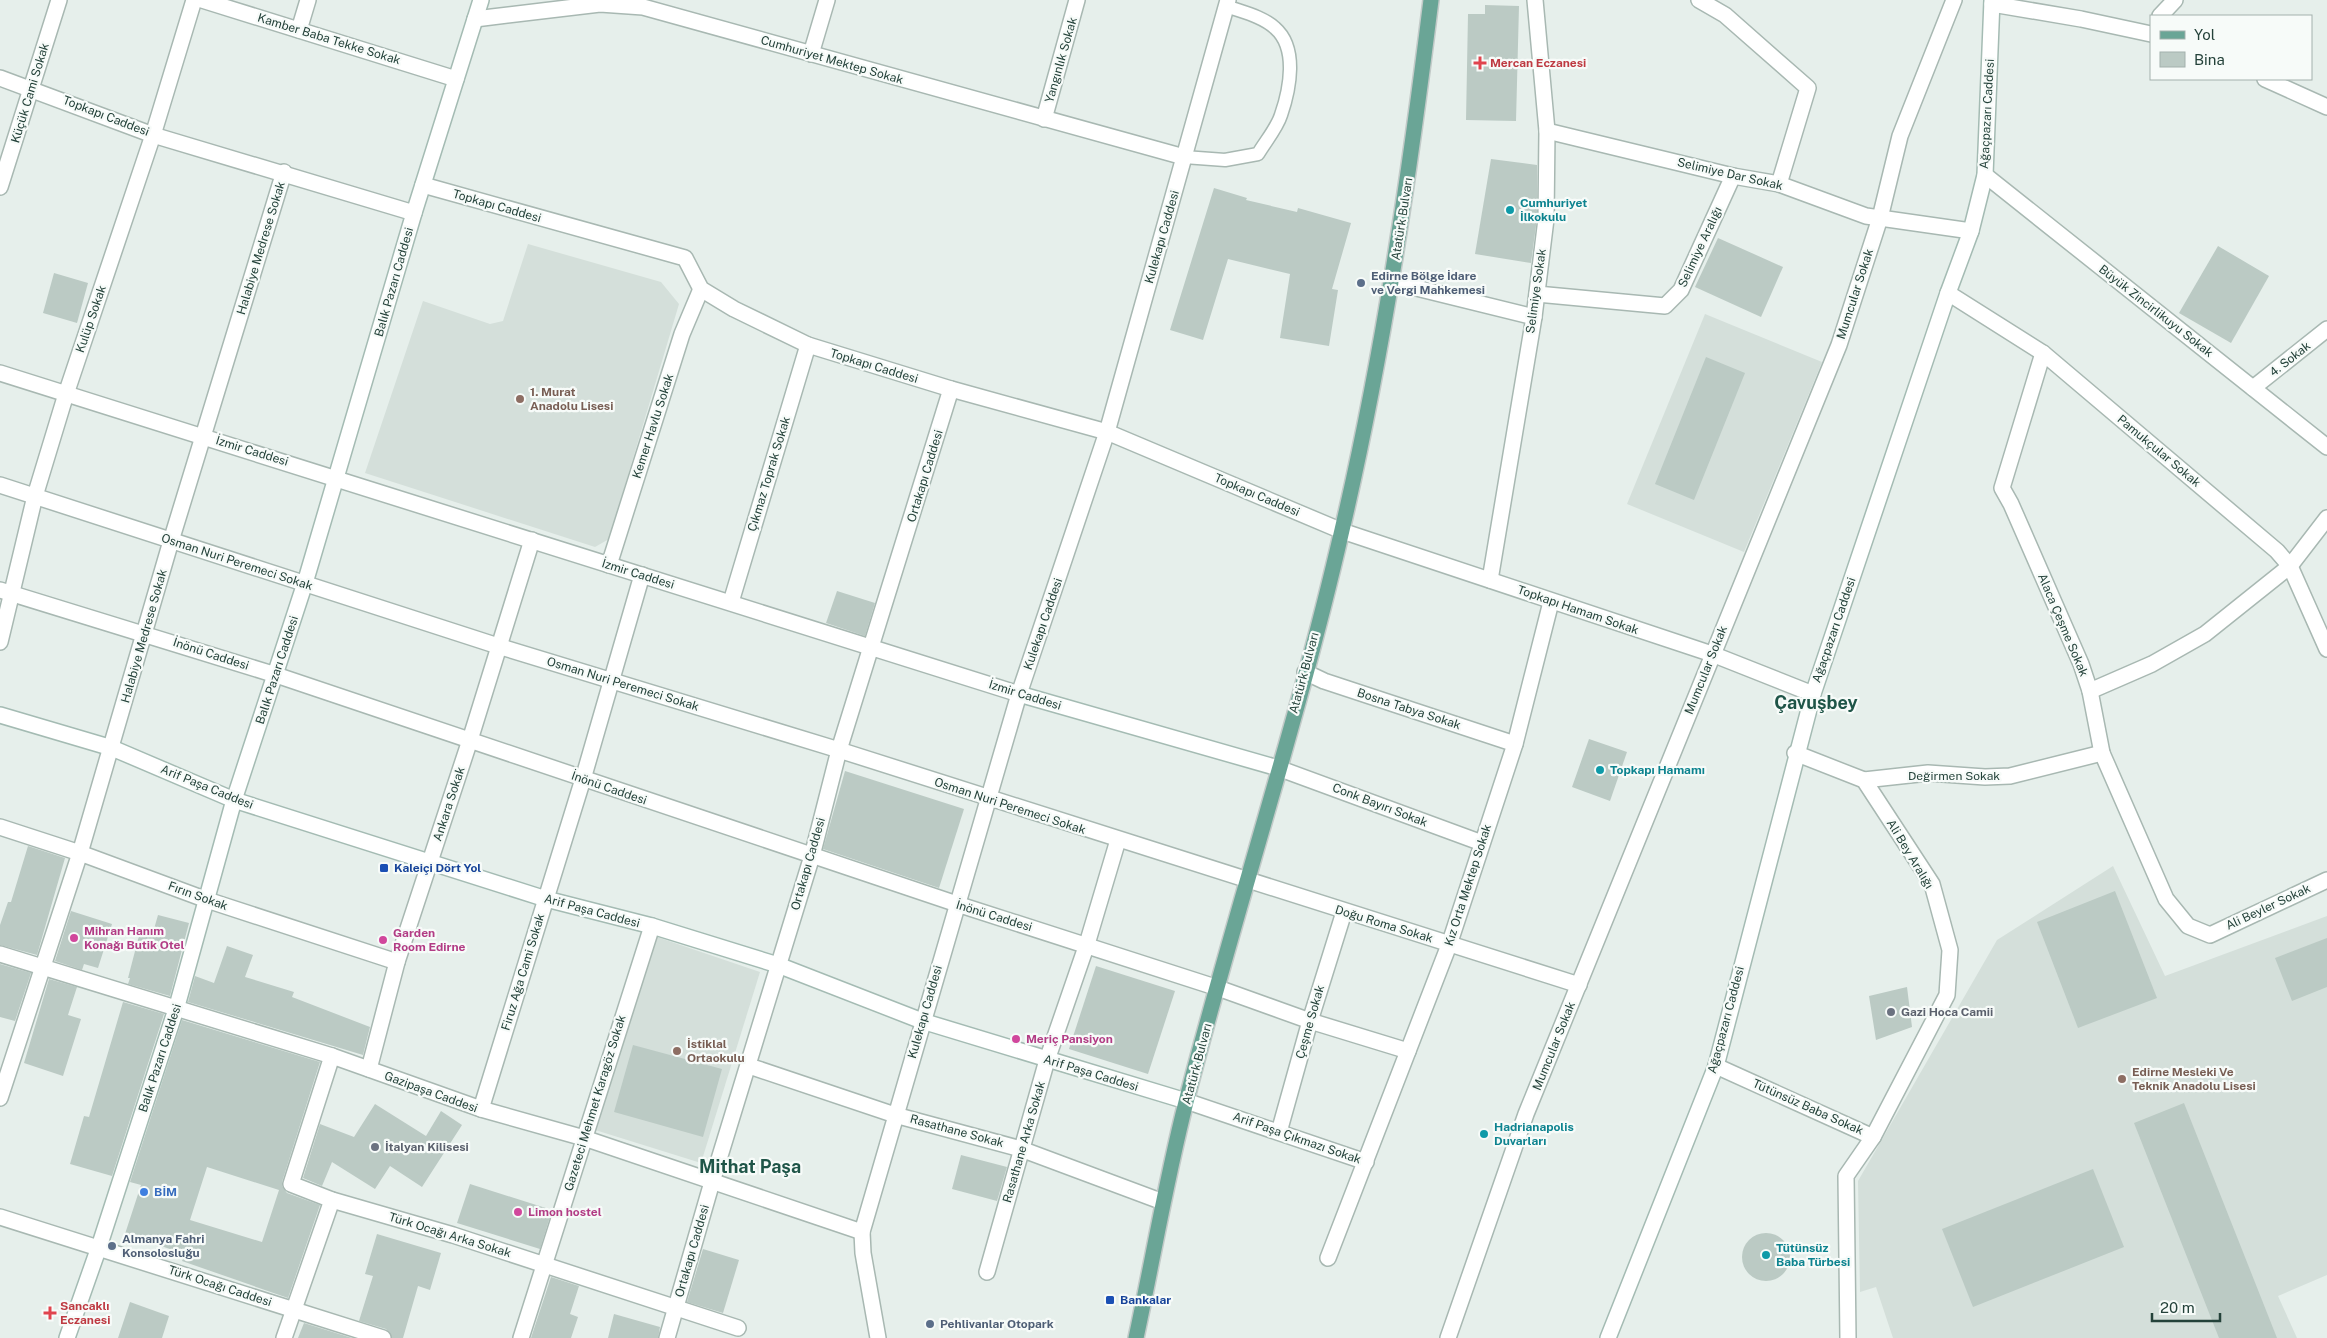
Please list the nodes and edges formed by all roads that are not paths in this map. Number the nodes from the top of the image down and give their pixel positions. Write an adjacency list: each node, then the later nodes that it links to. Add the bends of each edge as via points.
1 (59, 0): 24 (street, Küçük Cami Sokak)
2 (194, 0): 28 (street, Kulüp Sokak)
3 (202, 0): 18 (street, Kamber Baba Tekke Sokak)
4 (308, 0): 18 (street)
5 (481, 0): 17 (street, Balık Pazarı Caddesi)
6 (827, 0): 20 (street)
7 (1078, 0): 26 (street, Yangınlık Sokak)
8 (1432, 0): 39 (main road, Atatürk Bulvarı)
9 (1535, 0): 27 (street, Selimiye Sokak)
10 (1699, 0): 33 (street, via 1725,15 1808,88)
11 (1954, 0): 37 (street, Mumcular Sokak, via 1900,136)
12 (2174, 0): 16 (street)
13 (1992, 2): 19 (street); 31 (street, Ağaçpazarı Caddesi)
14 (1227, 3): 29 (street, Kulekapı Caddesi); 29 (lane, via 1276,28 1286,43 1291,67 1281,116 1258,154 1225,160)
15 (644, 4): 17 (street, Cumhuriyet Mektep Sokak, via 600,4); 20 (street, Cumhuriyet Mektep Sokak)
16 (2161, 15)
17 (475, 19): 22 (street, Balık Pazarı Caddesi)
18 (299, 30): 22 (street, Kamber Baba Tekke Sokak)
19 (2149, 30)
20 (811, 54): 26 (street, Cumhuriyet Mektep Sokak)
21 (0, 78): 24 (street, Topkapı Caddesi)
22 (456, 79): 34 (street, Balık Pazarı Caddesi)
23 (2267, 80): 25 (street)
24 (32, 88): 28 (street, Topkapı Caddesi); 35 (street, Küçük Cami Sokak)
25 (2327, 107)
26 (1044, 119): 29 (street, Cumhuriyet Mektep Sokak)
27 (1547, 131): 32 (street, Selimiye Dar Sokak); 42 (street, Selimiye Sokak, via 1546,219)
28 (154, 134): 30 (street, Topkapı Caddesi); 50 (street, Kulüp Sokak)
29 (1184, 157): 51 (street, Kulekapı Caddesi)
30 (284, 172): 36 (street, Topkapı Caddesi); 52 (street, Halabiye Medrese Sokak)
31 (1985, 175): 38 (street, Ağaçpazarı Caddesi); 48 (street, Büyük Zincirlikuyu Sokak)
32 (1734, 176): 33 (street, Selimiye Dar Sokak); 42 (street, Selimiye Aralığı, via 1681,290 1665,306)
33 (1779, 184): 37 (street, Selimiye Dar Sokak, via 1866,216)
34 (423, 185): 36 (street, Balık Pazarı Caddesi); 40 (street, Topkapı Caddesi, via 685,258)
35 (0, 187)
36 (414, 213): 54 (street, Balık Pazarı Caddesi)
37 (1880, 218): 38 (street, Selimiye Dar Sokak); 74 (street, Mumcular Sokak, via 1839,345)
38 (1971, 231): 41 (street, Ağaçpazarı Caddesi)
39 (1392, 282): 43 (street); 58 (main road, Atatürk Bulvarı)
40 (701, 289): 45 (street, Topkapı Caddesi, via 734,310); 61 (street, Kemer Havlu Sokak, via 682,334)
41 (1948, 293): 46 (street, Pamukçular Sokak); 80 (street, Ağaçpazarı Caddesi)
42 (1537, 294): 43 (street, Selimiye Sokak)
43 (1534, 317): 64 (street, Selimiye Sokak)
44 (2327, 329): 48 (street, 4. Sokak)
45 (808, 345): 49 (street, Topkapı Caddesi); 67 (street, Çıkmaz Toprak Sokak)
46 (2043, 353): 62 (street, Pamukçular Sokak, via 2278,551); 78 (street, Alaca Çeşme Sokak, via 2002,488 2082,664)
47 (0, 373): 50 (street, İzmir Caddesi)
48 (2253, 388): 53 (street, Büyük Zincirlikuyu Sokak)
49 (951, 390): 51 (street, Topkapı Caddesi); 72 (street, Ortakapı Caddesi)
50 (66, 394): 52 (street, İzmir Caddesi); 56 (street, Kulüp Sokak)
51 (1107, 432): 58 (street, Topkapı Caddesi); 79 (street, Kulekapı Caddesi)
52 (204, 436): 54 (street, İzmir Caddesi); 60 (street, Halabiye Medrese Sokak)
53 (2327, 447)
54 (337, 478): 59 (street, İzmir Caddesi); 65 (street, Balık Pazarı Caddesi)
55 (0, 485): 56 (street, Osman Nuri Peremeci Sokak)
56 (35, 496): 60 (street, Osman Nuri Peremeci Sokak); 66 (street, Kulüp Sokak)
57 (2327, 518): 62 (street)
58 (1342, 531): 64 (street, Topkapı Hamam Sokak); 75 (main road, Atatürk Bulvarı)
59 (532, 540): 61 (street, İzmir Caddesi); 71 (street, Ankara Sokak)
60 (171, 541): 65 (street, Osman Nuri Peremeci Sokak); 69 (street, Halabiye Medrese Sokak)
61 (609, 565): 63 (street, İzmir Caddesi)
62 (2290, 566): 73 (street, Pamukçular Sokak); 78 (street, via 2205,634 2152,664)
63 (642, 575): 67 (street, İzmir Caddesi); 77 (street, Firuz Ağa Cami Sokak)
64 (1490, 580): 68 (street, Topkapı Hamam Sokak)
65 (305, 583): 71 (street, Osman Nuri Peremeci Sokak); 76 (street, Balık Pazarı Caddesi)
66 (6, 591): 69 (street, İnönü Caddesi); 70 (street, Kulüp Sokak)
67 (730, 602): 72 (street, İzmir Caddesi)
68 (1551, 602): 74 (street, Topkapı Hamam Sokak); 83 (street, Kız Orta Mektep Sokak)
69 (145, 633): 76 (street, İnönü Caddesi); 84 (street, Halabiye Medrese Sokak)
70 (0, 642)
71 (498, 646): 77 (street, Osman Nuri Peremeci Sokak); 82 (street, Ankara Sokak)
72 (872, 648): 79 (street, İzmir Caddesi); 85 (street, Ortakapı Caddesi)
73 (2327, 649)
74 (1712, 654): 80 (street, Topkapı Hamam Sokak); 113 (street, Mumcular Sokak)
75 (1305, 672): 83 (street, Bosna Tabya Sokak); 88 (main road, Atatürk Bulvarı)
76 (276, 675): 82 (street, İnönü Caddesi); 92 (street, Balık Pazarı Caddesi)
77 (612, 681): 85 (street, Osman Nuri Peremeci Sokak); 89 (street, Firuz Ağa Cami Sokak)
78 (2090, 691): 87 (street, Alaca Çeşme Sokak)
79 (1019, 694): 88 (street, İzmir Caddesi); 91 (street, Kulekapı Caddesi)
80 (1812, 694): 86 (street, Ağaçpazarı Caddesi)
81 (0, 715): 84 (street, Arif Paşa Caddesi)
82 (470, 740): 89 (street, İnönü Caddesi); 98 (street, Ankara Sokak)
83 (1515, 744): 95 (street, Kız Orta Mektep Sokak)
84 (112, 748): 92 (street, Arif Paşa Caddesi); 96 (street, Halabiye Medrese Sokak)
85 (839, 750): 91 (street, Osman Nuri Peremeci Sokak); 97 (street, Ortakapı Caddesi)
86 (1795, 753): 90 (street); 122 (street, Ağaçpazarı Caddesi)
87 (2102, 753): 90 (street, Değirmen Sokak, via 2010,776 1928,773); 106 (street, Alaca Çeşme Sokak, via 2166,899 2188,926)
88 (1278, 768): 95 (street, Conk Bayırı Sokak); 100 (main road, Atatürk Bulvarı)
89 (583, 779): 97 (street, İnönü Caddesi); 101 (street, Firuz Ağa Cami Sokak)
90 (1864, 780): 129 (street, Ali Bey Aralığı, via 1932,884 1950,950 1947,995)
91 (988, 799): 94 (street, Osman Nuri Peremeci Sokak); 103 (street, Kulekapı Caddesi)
92 (234, 800): 98 (street, Arif Paşa Caddesi); 102 (street, Balık Pazarı Caddesi)
93 (0, 827): 96 (street, Fırın Sokak)
94 (1118, 840): 100 (street, Osman Nuri Peremeci Sokak); 107 (street, Rasathane Arka Sokak)
95 (1482, 843): 108 (street, Kız Orta Mektep Sokak)
96 (80, 853): 102 (street, Fırın Sokak); 112 (street, Halabiye Medrese Sokak)
97 (812, 856): 103 (street, İnönü Caddesi); 111 (street, Ortakapı Caddesi)
98 (430, 863): 101 (street, Arif Paşa Caddesi); 110 (street, Ankara Sokak)
99 (2327, 880): 106 (street, Ali Beyler Sokak)
100 (1247, 881): 104 (street, Doğu Roma Sokak); 114 (main road, Atatürk Bulvarı)
101 (546, 899): 105 (street, Arif Paşa Caddesi); 126 (street, Firuz Ağa Cami Sokak)
102 (207, 900): 110 (street, Fırın Sokak); 115 (street, Balık Pazarı Caddesi)
103 (957, 904): 107 (street, İnönü Caddesi); 116 (street, Kulekapı Caddesi)
104 (1344, 912): 108 (street, Doğu Roma Sokak); 117 (street, Çeşme Sokak)
105 (652, 926): 111 (street, Arif Paşa Caddesi); 130 (street, Gazeteci Mehmet Karagöz Sokak)
106 (2210, 935)
107 (1087, 944): 114 (street, İnönü Caddesi); 120 (street, Rasathane Arka Sokak)
108 (1448, 945): 113 (street, Doğu Roma Sokak); 118 (street, Kız Orta Mektep Sokak)
109 (0, 954): 112 (street, Gazipaşa Caddesi)
110 (397, 962): 123 (street, Ankara Sokak)
111 (778, 965): 116 (street, Arif Paşa Caddesi); 121 (street, Ortakapı Caddesi)
112 (44, 966): 115 (street, Gazipaşa Caddesi); 124 (street, Halabiye Medrese Sokak)
113 (1579, 985): 152 (street, Mumcular Sokak, via 1526,1114)
114 (1218, 988): 117 (street, İnönü Caddesi); 125 (main road, Atatürk Bulvarı)
115 (177, 1006): 119 (street, Gazipaşa Caddesi); 138 (street, Balık Pazarı Caddesi)
116 (922, 1020): 120 (street, Arif Paşa Caddesi); 127 (street, Kulekapı Caddesi)
117 (1310, 1021): 118 (street, İnönü Caddesi); 128 (street, Çeşme Sokak)
118 (1408, 1051): 132 (street, Kız Orta Mektep Sokak)
119 (332, 1056): 123 (street, Gazipaşa Caddesi); 134 (street, Türk Ocağı Arka Sokak, via 291,1184)
120 (1047, 1060): 125 (street, Arif Paşa Caddesi); 131 (street, Rasathane Arka Sokak)
121 (749, 1066): 127 (street, Rasathane Sokak); 133 (street, Ortakapı Caddesi)
122 (1716, 1066): 129 (street, Tütünsüz Baba Sokak); 153 (street, Ağaçpazarı Caddesi)
123 (369, 1069): 126 (street, Gazipaşa Caddesi)
124 (0, 1098)
125 (1186, 1101): 128 (street, Arif Paşa Çıkmazı Sokak); 135 (main road, Atatürk Bulvarı)
126 (480, 1109): 130 (street, Gazipaşa Caddesi)
127 (895, 1115): 131 (street, Rasathane Sokak); 137 (street, Kulekapı Caddesi)
128 (1280, 1132): 132 (street, Arif Paşa Çıkmazı Sokak)
129 (1872, 1137): 154 (street, Tütünsüz Baba Sokak, via 1846,1176)
130 (584, 1138): 133 (street, Gazipaşa Caddesi); 140 (street, Gazeteci Mehmet Karagöz Sokak)
131 (1021, 1149): 135 (street, Rasathane Sokak); 141 (street, Rasathane Arka Sokak)
132 (1366, 1162): 139 (street, Arif Paşa Çıkmazı Sokak)
133 (712, 1182): 137 (street, Gazipaşa Caddesi); 142 (street, Ortakapı Caddesi)
134 (332, 1200): 140 (street, Türk Ocağı Arka Sokak); 143 (street)
135 (1162, 1202): 151 (main road, Atatürk Bulvarı)
136 (0, 1217): 138 (street, Türk Ocağı Caddesi)
137 (862, 1232): 150 (street, Kulekapı Caddesi)
138 (99, 1247): 143 (street, Türk Ocağı Caddesi); 145 (street, Balık Pazarı Caddesi)
139 (1328, 1258)
140 (546, 1265): 142 (street, Türk Ocağı Arka Sokak); 148 (street, Gazeteci Mehmet Karagöz Sokak)
141 (987, 1272)
142 (676, 1308): 144 (street, Türk Ocağı Arka Sokak); 149 (street, Ortakapı Caddesi)
143 (294, 1310): 146 (street); 147 (street, Türk Ocağı Caddesi)
144 (738, 1328)
145 (67, 1338)
146 (284, 1338)
147 (382, 1338)
148 (521, 1338)
149 (667, 1338)
150 (878, 1338)
151 (1136, 1338)
152 (1448, 1338)
153 (1608, 1338)
154 (1848, 1338)

